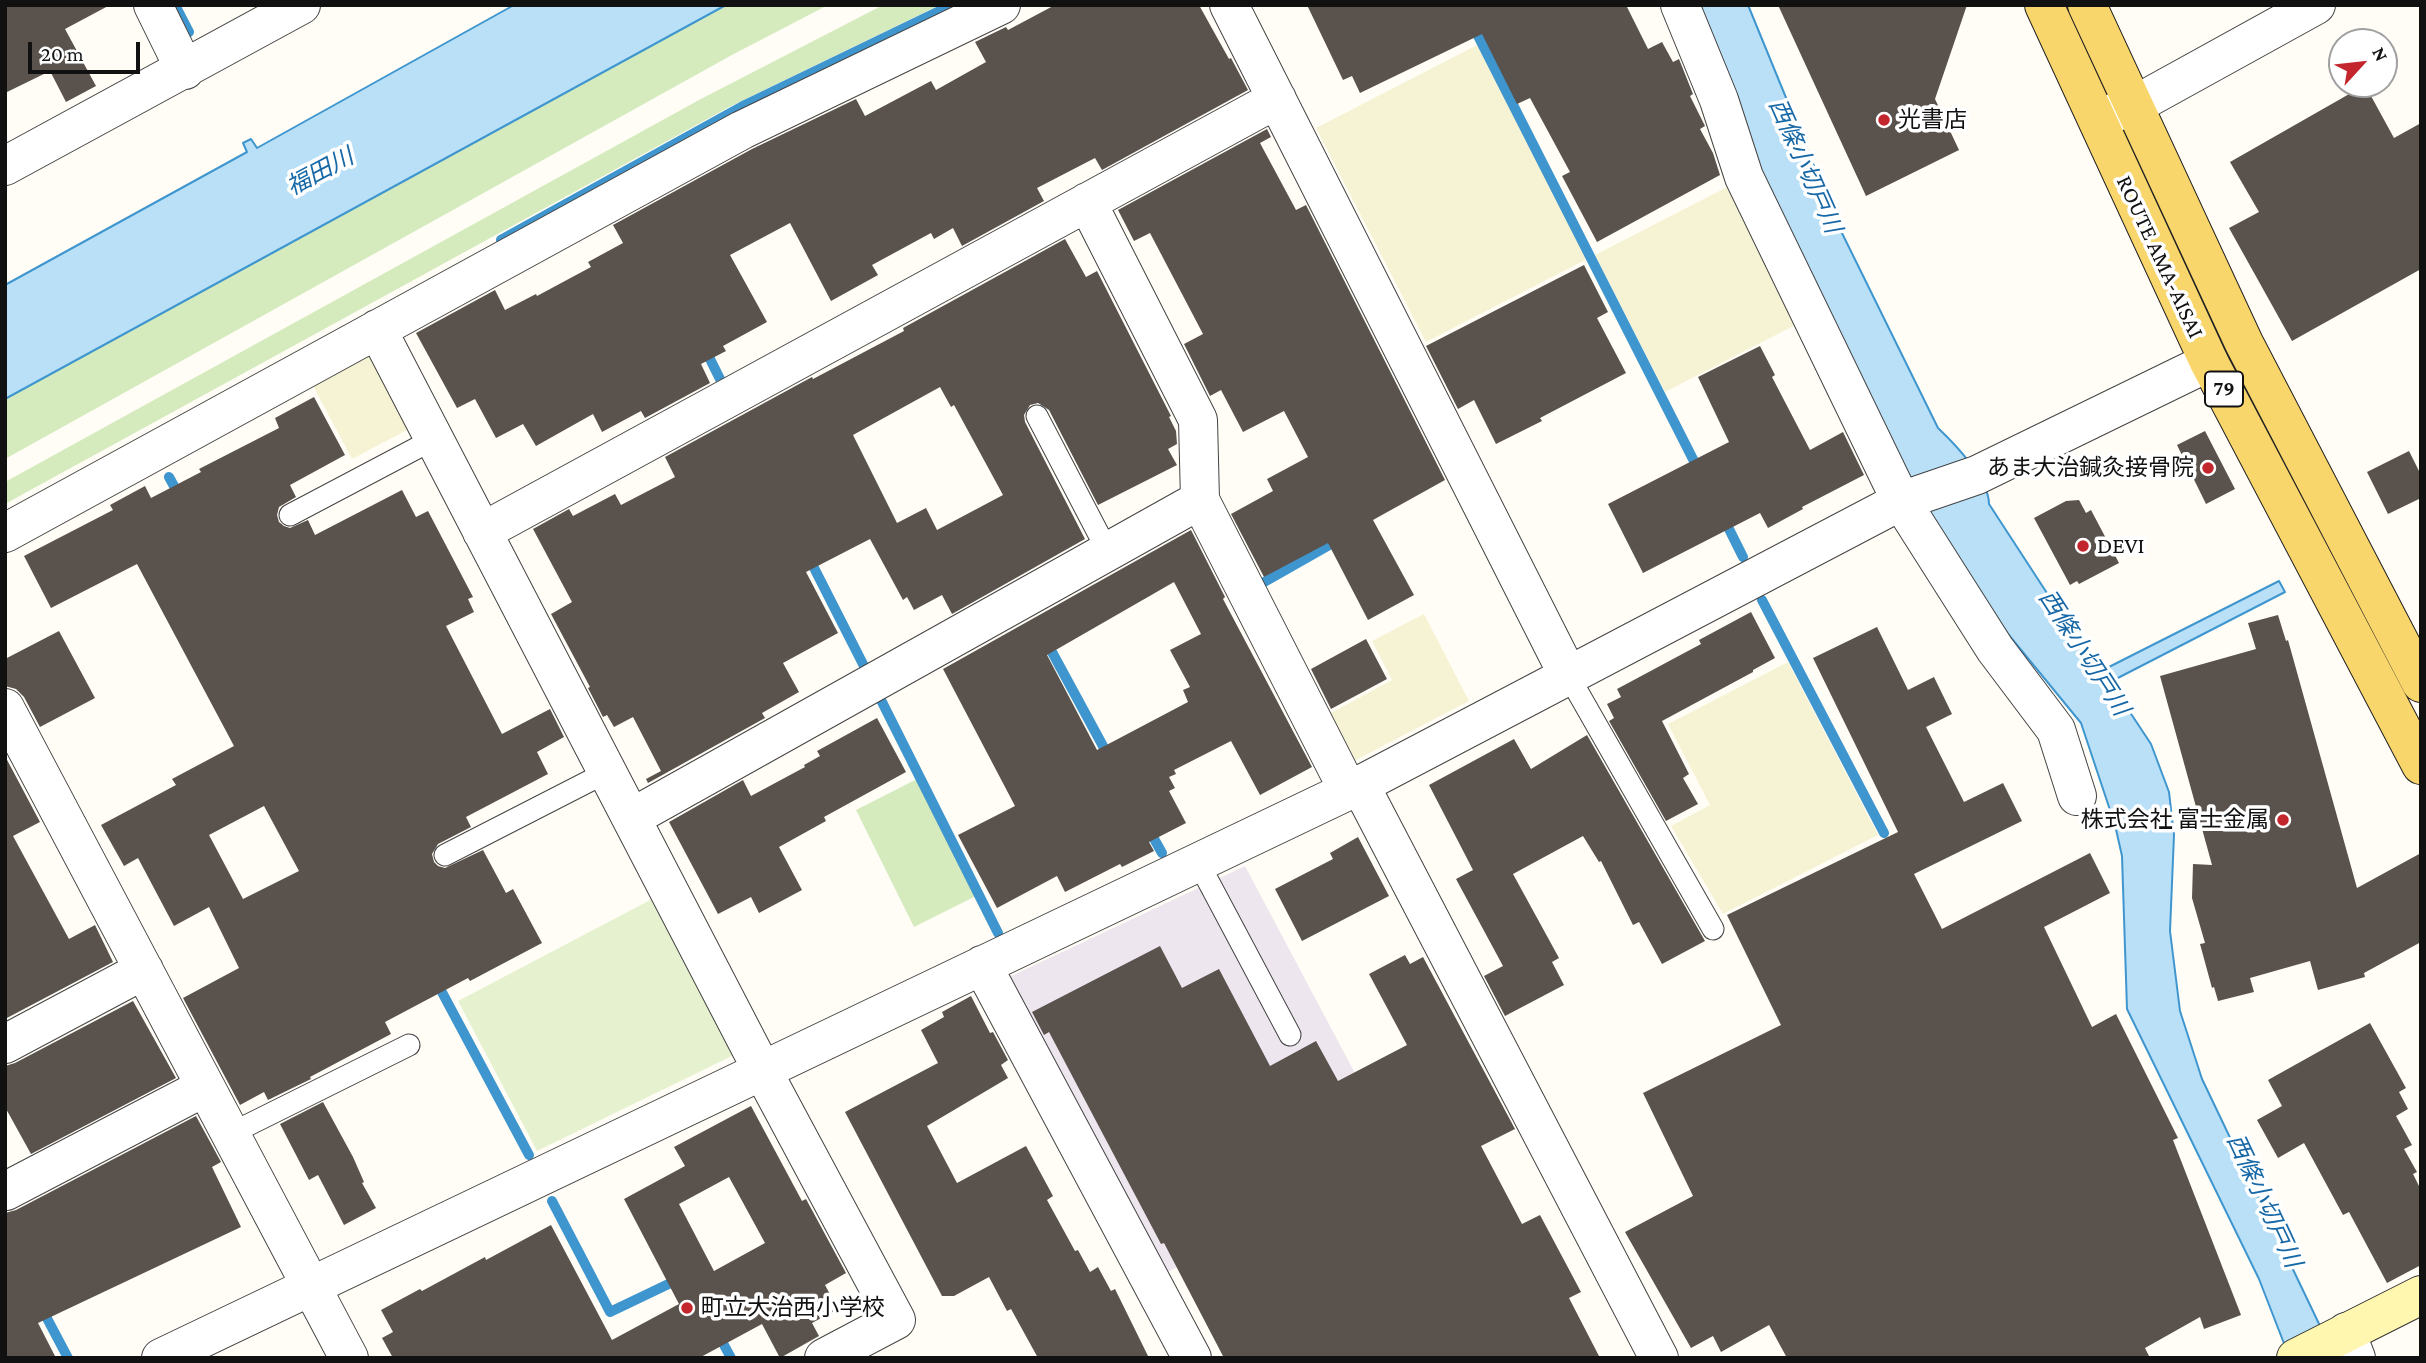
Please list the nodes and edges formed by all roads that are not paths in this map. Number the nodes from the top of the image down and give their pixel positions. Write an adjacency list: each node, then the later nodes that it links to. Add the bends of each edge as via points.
1 (153, 5): 9 (street)
2 (301, 5): 9 (street)
3 (1000, 5): 15 (street, via 742,130)
4 (1229, 5): 10 (street)
5 (1680, 5): 19 (street, via 1744,177)
6 (2044, 5): 12 (main road, ROUTE AMA-AISAI / 79)
7 (2087, 5): 11 (main road, ROUTE AMA-AISAI / 79)
8 (2316, 5): 11 (street)
9 (185, 70): 13 (street)
10 (1277, 99): 14 (street); 25 (street)
11 (2133, 106): 12 (street); 26 (main road, ROUTE AMA-AISAI / 79, via 2244,344)
12 (2097, 119): 16 (main road, ROUTE AMA-AISAI / 79)
13 (5, 166)
14 (1087, 202): 20 (street, via 1198,420); 22 (street)
15 (377, 329): 18 (street); 23 (street)
16 (2209, 362): 19 (street, via 1977,475); 28 (main road, ROUTE AMA-AISAI / 79)
17 (1037, 416): 24 (lane)
18 (433, 439): 21 (lane); 22 (street)
19 (1907, 499): 25 (street); 31 (street, via 1995,649 2056,730)
20 (1200, 500): 24 (street); 30 (street)
21 (290, 515)
22 (482, 532): 29 (street)
23 (5, 533)
24 (1108, 552): 32 (street)
25 (1569, 675): 30 (street); 35 (lane)
26 (2421, 683)
27 (5, 708): 37 (street)
28 (2421, 765)
29 (607, 772): 32 (street); 33 (lane)
30 (1354, 788): 34 (street); 52 (street)
31 (2077, 796)
32 (631, 818): 41 (street)
33 (446, 855)
34 (1198, 862): 36 (street); 38 (lane)
35 (1713, 929)
36 (982, 965): 41 (street); 51 (street)
37 (144, 971): 39 (street); 42 (street)
38 (1290, 1035)
39 (5, 1044)
40 (410, 1045): 43 (lane)
41 (762, 1070): 45 (street); 50 (street, via 896,1320)
42 (205, 1087): 43 (street); 44 (street)
43 (230, 1134): 45 (street)
44 (5, 1189)
45 (311, 1286): 48 (street); 49 (street)
46 (2421, 1295): 47 (street)
47 (2345, 1343): 53 (street)
48 (162, 1358)
49 (349, 1358)
50 (824, 1358)
51 (1192, 1358)
52 (1660, 1358)
53 (2296, 1358)

